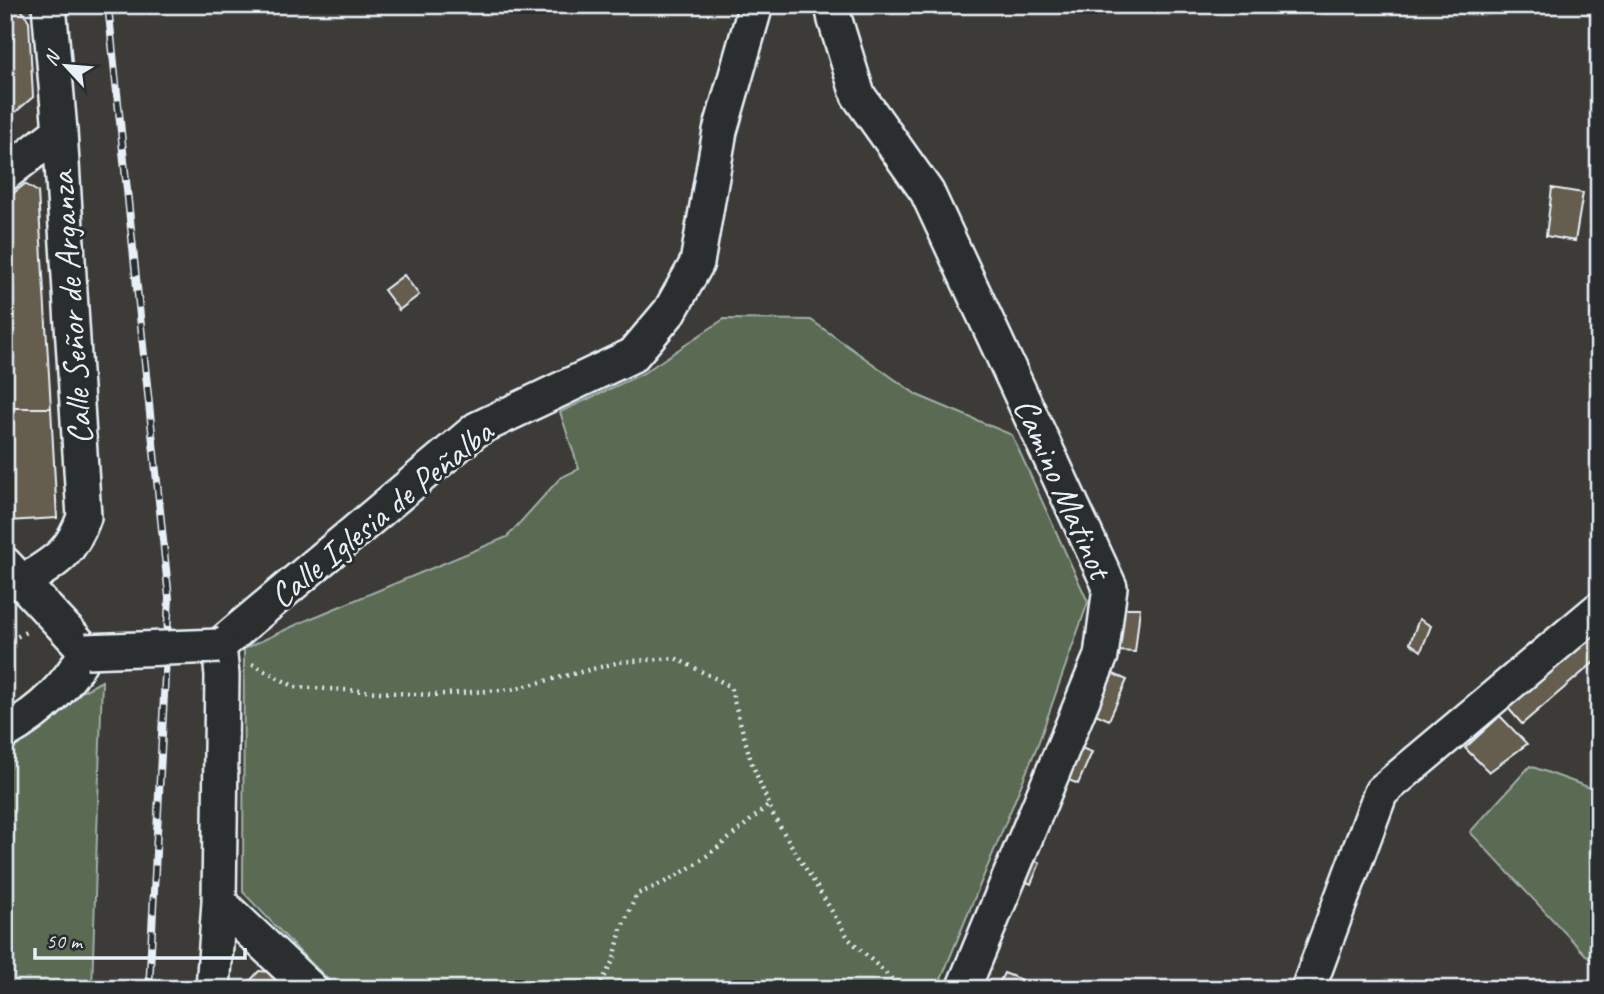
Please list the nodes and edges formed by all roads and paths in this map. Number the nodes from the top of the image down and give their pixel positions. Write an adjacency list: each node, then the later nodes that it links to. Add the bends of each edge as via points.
1 (49, 5): 4 (street, Calle Señor de Arganza)
2 (756, 5): 8 (street, Calle Iglesia de Peñalba, via 720,131 696,263 670,311 633,355 477,429)
3 (832, 5): 17 (street, Camino Matinot, via 858,95 927,192 1110,587 1101,656)
4 (60, 131): 5 (street); 6 (street, Calle Señor de Arganza, via 84,517 60,558)
5 (5, 174)
6 (13, 573): 9 (street)
7 (1599, 609): 18 (street, via 1381,792)
8 (219, 646): 9 (street, bridge); 11 (path, via 295,687 431,695 514,690 620,663 675,658 730,685 751,761); 12 (street)
9 (86, 651): 10 (street, via 75,672 50,699)
10 (5, 732)
11 (769, 805): 15 (path, via 704,860 637,894); 16 (path, via 849,939 893,979)
12 (219, 902): 13 (street); 14 (street)
13 (213, 989)
14 (311, 989)
15 (598, 989)
16 (895, 989)
17 (963, 989)
18 (1308, 989)

